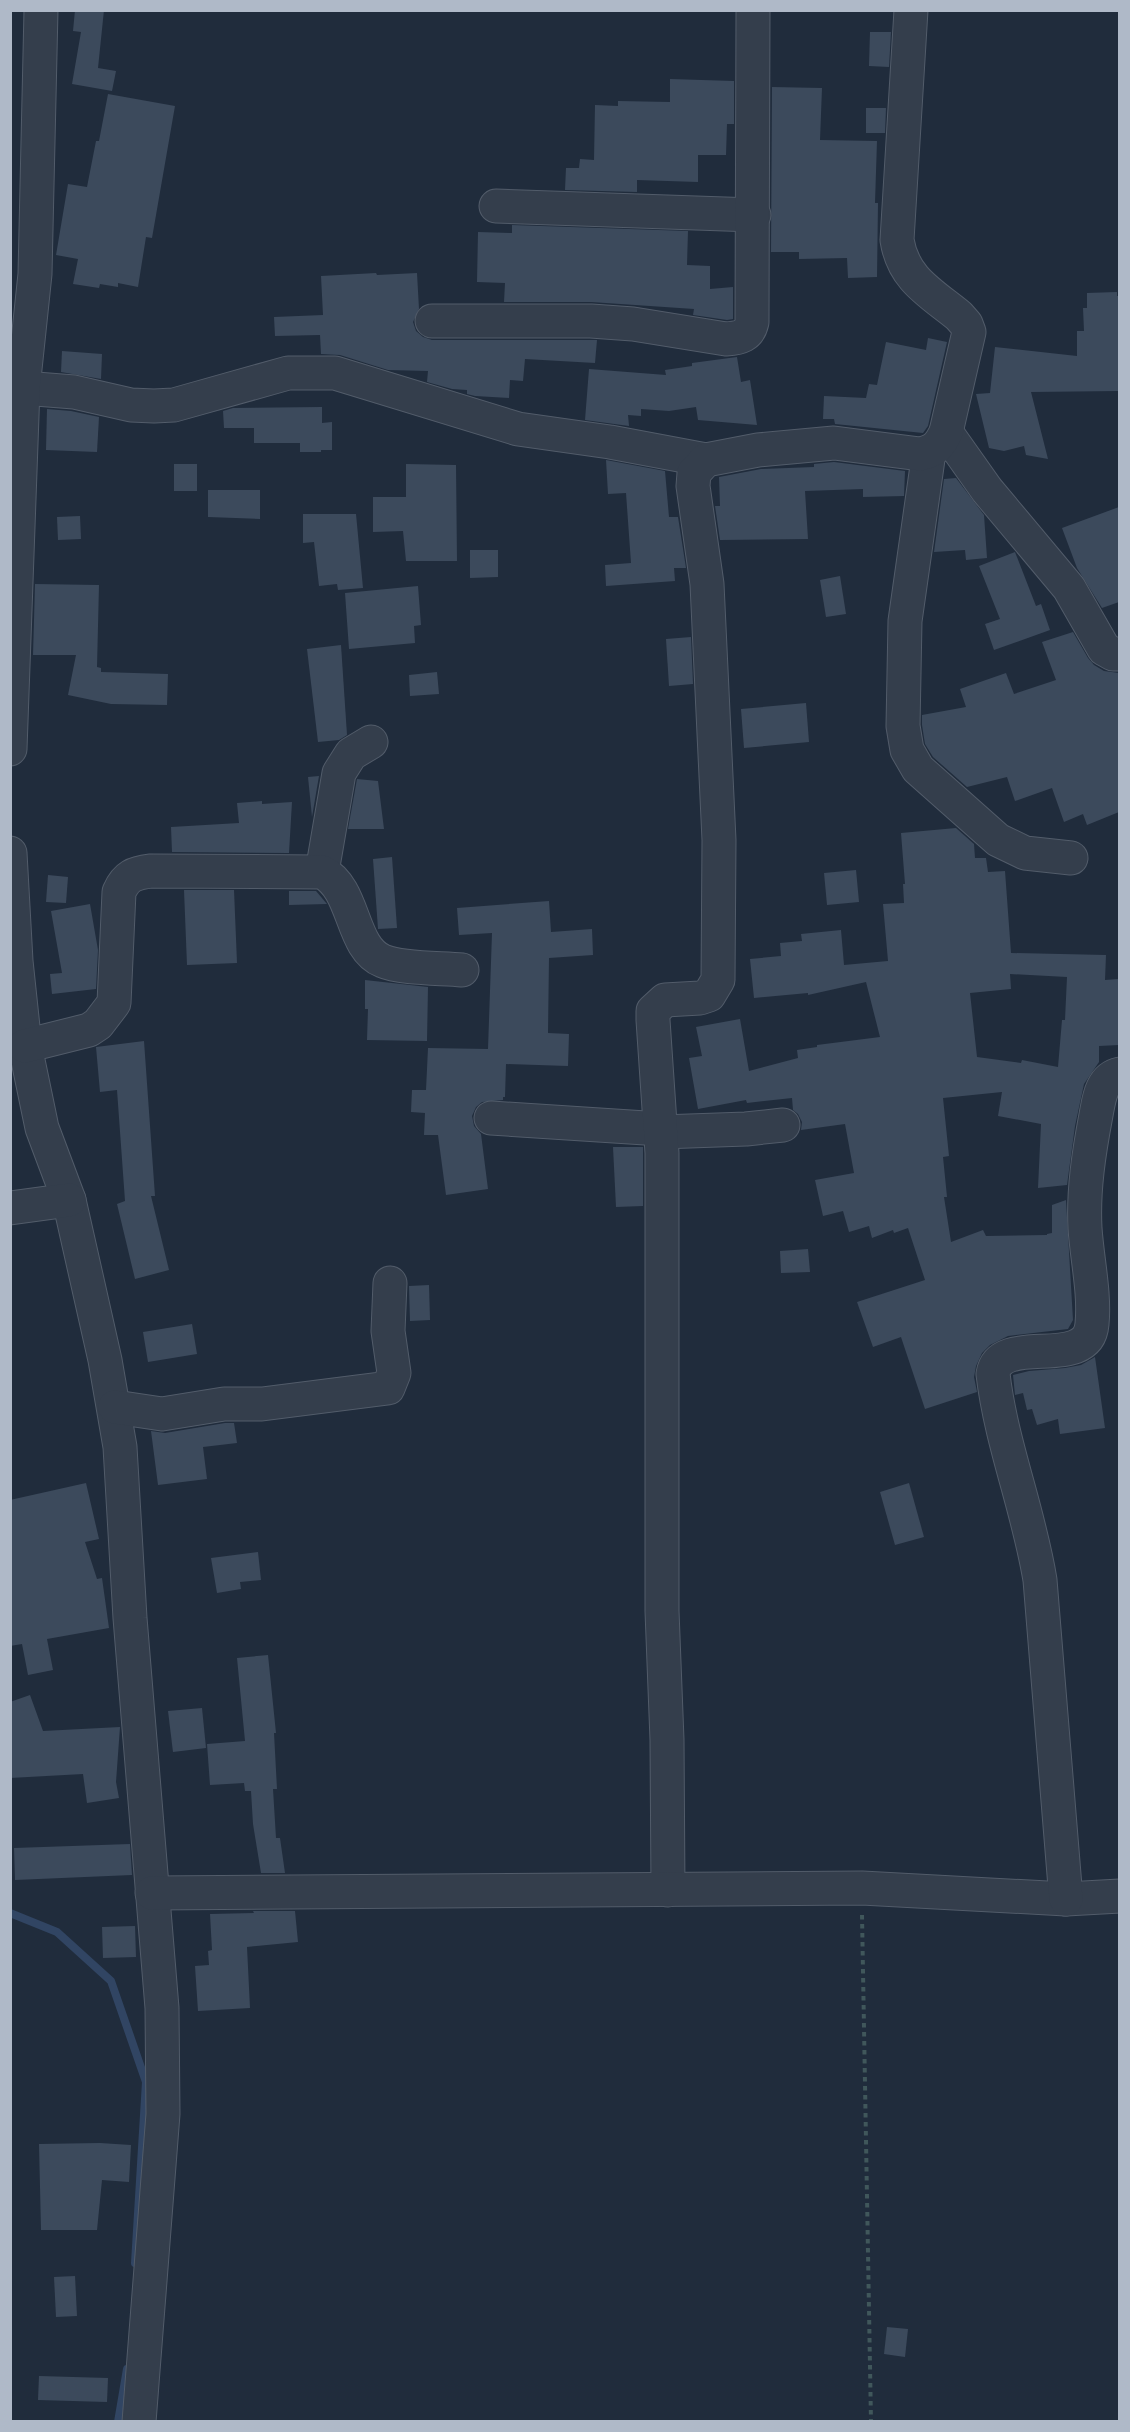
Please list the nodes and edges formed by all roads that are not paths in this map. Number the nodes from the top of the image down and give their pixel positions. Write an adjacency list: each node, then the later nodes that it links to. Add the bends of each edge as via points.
1 (41, 10): 6 (street)
2 (753, 10): 5 (street)
3 (911, 10): 9 (street, via 897,240 900,257 907,272 959,316 969,332)
4 (496, 206): 5 (street)
5 (754, 215): 7 (street, via 752,322 750,330 738,339 612,322)
6 (23, 273): 8 (street)
7 (432, 321)
8 (19, 408): 10 (street, via 74,392 131,405 174,405 288,373 335,373 518,429); 13 (street)
9 (938, 442): 10 (street, via 920,454 834,443 758,450); 11 (street, via 994,499 1069,588 1104,649); 15 (street, via 905,621 903,726 907,750 918,770 998,840 1025,853)
10 (706, 460): 22 (street, via 694,474 693,486 707,584 719,840 718,980 709,995 665,1000 653,1011)
11 (1119, 654)
12 (371, 742): 16 (street, via 351,754 339,773)
13 (10, 749)
14 (10, 853): 18 (street)
15 (1071, 858)
16 (322, 872): 17 (street, via 337,882 363,941 381,961); 18 (street, via 151,871 131,875 119,892 114,1003 89,1030)
17 (462, 970)
18 (25, 1046): 23 (street, via 42,1128)
19 (1119, 1074): 30 (street, via 1110,1078 1102,1091 1088,1165 1085,1226 1093,1317 1090,1334 1081,1344 1070,1348 1005,1357 993,1374 1034,1541 1040,1581)
20 (491, 1118): 22 (street)
21 (783, 1125): 22 (street)
22 (661, 1130): 27 (street, via 662,1611)
23 (69, 1200): 24 (street); 26 (street)
24 (10, 1208)
25 (390, 1283): 26 (street, via 388,1331 394,1373 388,1388 162,1414)
26 (115, 1407): 28 (street)
27 (668, 1890): 28 (street); 30 (street, via 862,1888)
28 (152, 1893): 31 (street, via 162,2008 163,2115)
29 (1119, 1896): 30 (street)
30 (1066, 1899)
31 (139, 2421)

